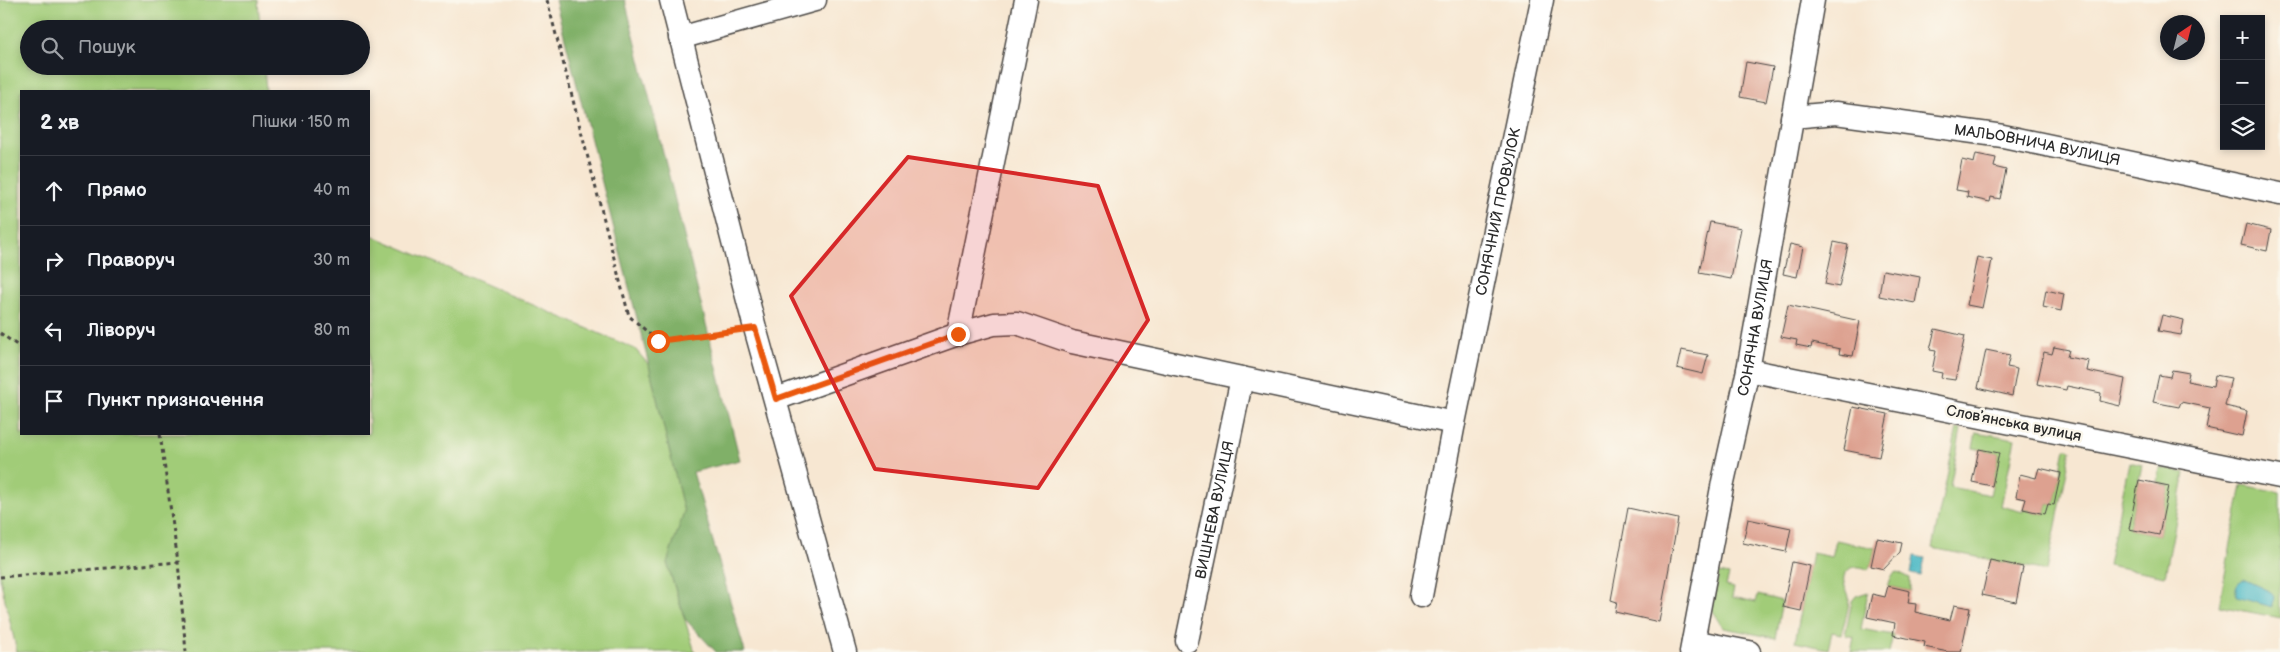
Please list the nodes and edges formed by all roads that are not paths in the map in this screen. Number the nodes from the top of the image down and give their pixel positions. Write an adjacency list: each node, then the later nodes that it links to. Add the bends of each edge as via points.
1 (671, 0): 6 (street)
2 (815, 0): 6 (street)
3 (1026, 0): 9 (street)
4 (1542, 0): 13 (street, СОНЯЧНИЙ ПРОВУЛОК)
5 (1813, 0): 7 (street, СОНЯЧНА ВУЛИЦЯ)
6 (680, 38): 12 (street)
7 (1792, 118): 8 (street, МАЛЬОВНИЧА ВУЛИЦЯ, via 1836,113 2003,136); 10 (street, СОНЯЧНА ВУЛИЦЯ)
8 (2280, 194)
9 (958, 334): 11 (street, via 994,324 1017,323 1072,342); 12 (street)
10 (1748, 370): 14 (street, Словʼянська вулиця); 17 (street, СОНЯЧНА ВУЛИЦЯ)
11 (1242, 378): 13 (street); 16 (street, ВИШНЕВА ВУЛИЦЯ)
12 (776, 399): 18 (street)
13 (1454, 423): 15 (street, СОНЯЧНИЙ ПРОВУЛОК)
14 (2280, 476)
15 (1421, 596)
16 (1187, 641)
17 (1692, 646): 19 (street)
18 (845, 652)
19 (1749, 652)

